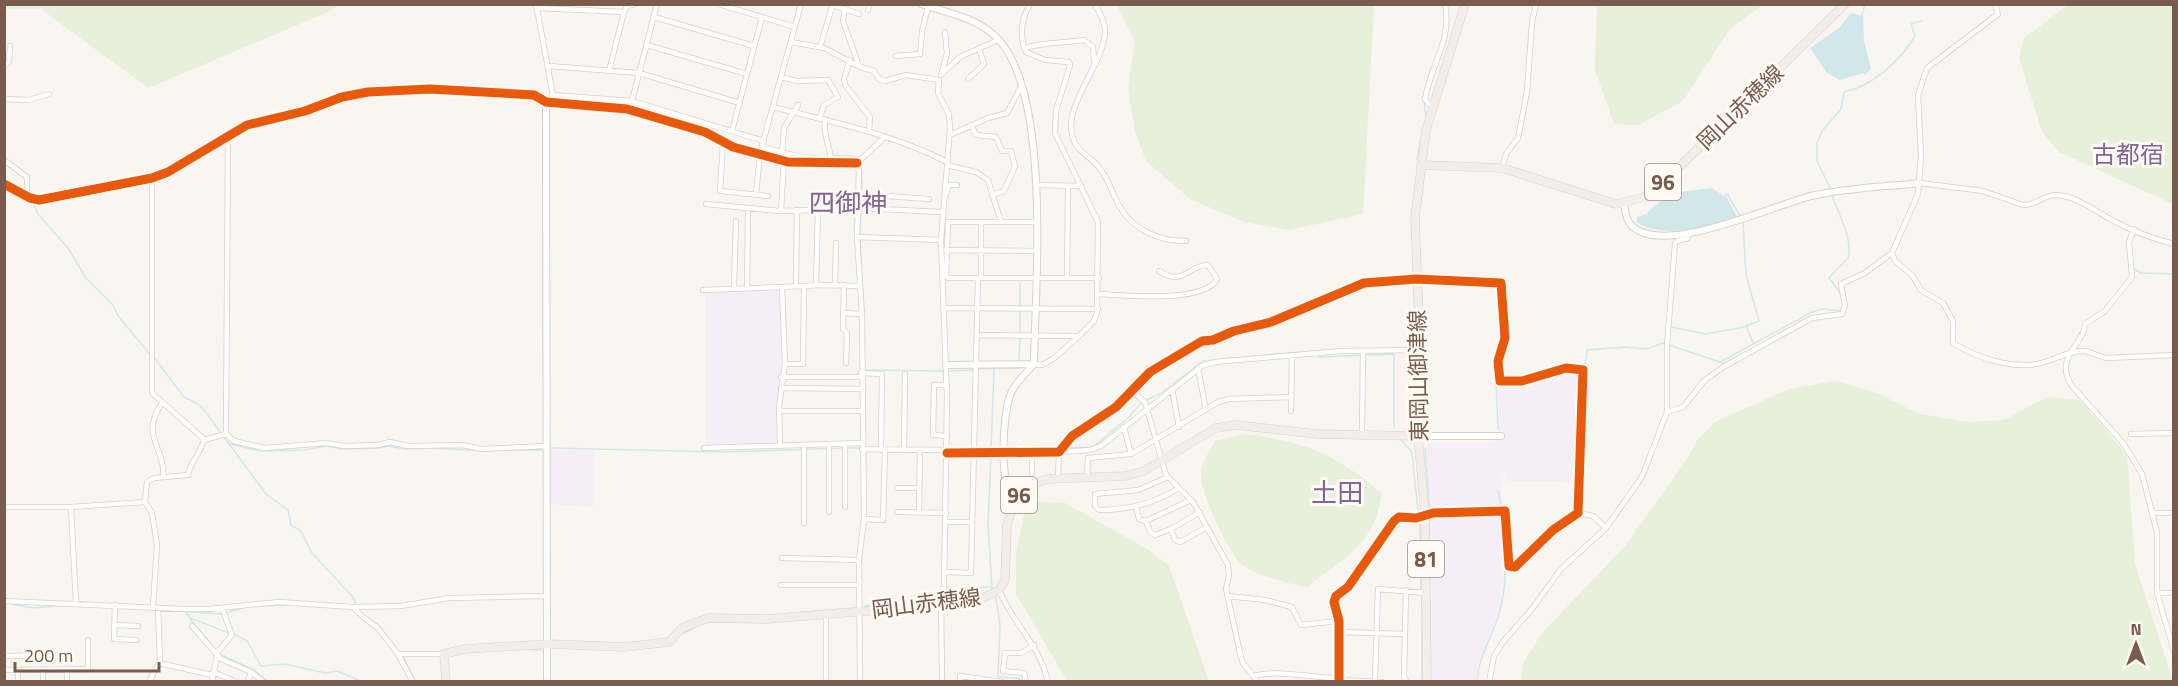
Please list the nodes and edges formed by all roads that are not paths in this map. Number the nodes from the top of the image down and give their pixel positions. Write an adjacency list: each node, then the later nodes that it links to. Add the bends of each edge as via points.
1 (635, 4): 17 (street, via 627,6)
2 (657, 4): 19 (street)
3 (718, 4): 20 (street)
4 (801, 4): 21 (street)
5 (921, 4): 15 (street)
6 (1030, 4): 29 (street, via 1023,21)
7 (1095, 4): 33 (street, via 1105,30)
8 (1445, 4): 52 (street, via 1448,32 1429,77 1425,99)
9 (1465, 4): 52 (main road, 東岡山御津線 / 81)
10 (1536, 4): 71 (street, via 1518,138 1506,154)
11 (1845, 4): 87 (main road, 岡山赤穂線 / 96, via 1654,191)
12 (1995, 4): 73 (street, via 1998,14 1930,63 1921,81 1917,95)
13 (833, 5): 16 (street); 28 (street)
14 (536, 6): 17 (street); 35 (street)
15 (928, 7): 23 (street, via 976,23); 31 (street, via 920,54)
16 (845, 9): 18 (street); 36 (street, via 843,21)
17 (624, 12): 37 (street)
18 (859, 14)
19 (654, 17): 25 (street); 27 (street)
20 (762, 18): 21 (street); 27 (street)
21 (795, 27): 24 (street)
22 (945, 32): 41 (street, via 947,53)
23 (998, 40): 30 (street); 43 (street)
24 (791, 42): 28 (street); 40 (street)
25 (647, 45): 38 (street); 39 (street)
26 (9, 46): 34 (street, via 9,62)
27 (754, 46): 39 (street)
28 (820, 47): 32 (street)
29 (1025, 48): 33 (street, via 1084,40 1093,46); 78 (street, via 1035,58 1069,62 1056,111 1055,133)
30 (979, 49): 41 (street, via 960,57); 42 (street, via 984,64)
31 (895, 56)
32 (850, 60): 36 (street); 57 (street, via 845,85 870,117)
33 (1094, 64): 102 (street, via 1072,118 1071,128 1078,147 1099,167 1120,208 1141,231 1169,241)
34 (4, 66)
35 (549, 66): 37 (street); 45 (street)
36 (858, 66): 41 (street, via 874,71 885,81 906,75)
37 (609, 70): 38 (street)
38 (639, 73): 47 (street); 49 (street)
39 (747, 74): 49 (street)
40 (781, 77): 51 (street); 54 (street, via 828,80 838,97 824,105)
41 (940, 77): 59 (street, via 938,93 948,115)
42 (968, 79)
43 (1022, 86): 55 (street, via 1007,113); 76 (street, via 1034,137)
44 (50, 94): 46 (street, via 35,99)
45 (553, 95): 47 (street); 48 (street)
46 (4, 99)
47 (632, 101): 56 (street)
48 (546, 102): 58 (street, via 534,95 386,89 247,125); 61 (street, via 627,109 705,132); 173 (street)
49 (740, 103): 56 (street)
50 (798, 105): 53 (street)
51 (773, 107): 53 (street); 62 (street)
52 (1432, 107): 70 (main road, 東岡山御津線 / 81)
53 (795, 112): 54 (street); 64 (street, via 784,128)
54 (822, 118): 57 (street); 67 (street)
55 (971, 126): 59 (street); 81 (street, via 976,135 996,137 1002,151 1011,151 1015,166 1004,191)
56 (732, 132): 62 (street)
57 (869, 132): 60 (street)
58 (228, 135): 72 (street); 165 (street)
59 (950, 135): 69 (street)
60 (885, 137): 68 (street); 69 (street, via 908,143)
61 (723, 143): 63 (street); 80 (street, via 720,191)
62 (763, 144): 63 (street); 64 (street)
63 (760, 153): 66 (street); 80 (street)
64 (782, 153): 67 (street)
65 (4, 160): 83 (street, via 27,177)
66 (784, 160): 67 (street); 92 (street)
67 (831, 161): 68 (street, via 848,157)
68 (858, 162): 79 (street)
69 (947, 164): 81 (street, via 976,172 988,180); 85 (street)
70 (1420, 165): 71 (main road, 96); 114 (main road, 東岡山御津線 / 81, via 1415,217)
71 (1502, 168): 87 (main road, 96, via 1598,200)
72 (152, 178): 83 (street); 155 (street, via 152,393)
73 (1920, 183): 98 (street, via 1983,191 2023,205 2043,196 2059,195 2082,202); 99 (street, via 1795,200 1719,227); 108 (street)
74 (4, 184): 83 (street)
75 (957, 185): 85 (street, via 948,187)
76 (1035, 185): 77 (street); 97 (street)
77 (1068, 186): 78 (street); 112 (street)
78 (1081, 186): 113 (street, via 1098,222)
79 (861, 194): 84 (street); 89 (street)
80 (756, 195): 82 (street)
81 (992, 195): 96 (street)
82 (768, 196)
83 (30, 198)
84 (929, 199)
85 (942, 202): 93 (street)
86 (706, 204): 88 (street)
87 (1623, 204): 99 (street, via 1630,224 1637,230 1654,234)
88 (748, 208): 92 (street); 118 (street)
89 (860, 208): 91 (street); 93 (street); 100 (street)
90 (797, 210): 91 (street); 92 (street); 119 (street)
91 (818, 210): 115 (street)
92 (781, 211)
93 (942, 212): 101 (street)
94 (736, 221): 122 (street)
95 (981, 222): 96 (street); 105 (street, via 948,222); 106 (street)
96 (1000, 222): 97 (street)
97 (1035, 222): 107 (street)
98 (2134, 229): 104 (street); 137 (street, via 2129,242 2132,277 2105,311 2085,324 2085,333)
99 (1689, 233): 161 (street, via 1688,238 1675,244 1667,345)
100 (859, 237): 101 (street); 121 (street)
101 (941, 240): 126 (street)
102 (1186, 241)
103 (836, 243): 116 (street)
104 (2174, 244)
105 (946, 250): 106 (street); 110 (street, via 948,278)
106 (981, 250): 107 (street); 110 (street)
107 (1035, 251): 111 (street)
108 (1892, 253): 137 (street, via 1921,290 1943,303 1953,321 1953,343 1958,346 2012,364 2046,362); 161 (street, via 1865,273 1841,284 1845,306 1842,314 1812,318 1725,366 1705,380 1683,407)
109 (1159, 271): 125 (street, via 1170,277 1183,277 1200,265 1208,265 1217,279 1208,288 1191,294)
110 (980, 278): 111 (street); 127 (street)
111 (1035, 278): 112 (street); 128 (street)
112 (1067, 278): 113 (street)
113 (1099, 278): 125 (street)
114 (1416, 279): 135 (main road, 東岡山御津線 / 81); 153 (street, via 1352,287 1271,322 1202,341 1150,372); 210 (street, via 1501,283 1505,338 1498,361 1500,381 1521,381 1566,368 1582,370)
115 (816, 285): 116 (street); 120 (street)
116 (835, 285): 117 (street)
117 (844, 285): 121 (street); 130 (street)
118 (747, 286): 122 (street); 123 (street)
119 (796, 286): 120 (street); 123 (street)
120 (804, 286): 141 (street, via 803,364)
121 (860, 286): 131 (street)
122 (734, 287): 124 (street)
123 (782, 287): 141 (street)
124 (703, 290)
125 (1099, 294): 129 (street)
126 (943, 308): 127 (street); 145 (street)
127 (978, 308): 128 (street); 132 (street)
128 (1034, 308): 129 (street); 133 (street)
129 (1098, 309): 134 (street, via 1094,321)
130 (843, 313): 131 (street); 140 (street)
131 (862, 314): 147 (street)
132 (978, 335): 133 (street); 143 (street)
133 (1034, 335): 134 (street); 142 (street)
134 (1079, 336): 142 (street, via 1053,360)
135 (1420, 350): 136 (street); 170 (main road, 東岡山御津線 / 81)
136 (1363, 353): 139 (street); 167 (street)
137 (2068, 354): 138 (street, via 2086,351 2107,358); 211 (street, via 2069,382 2134,458)
138 (2174, 355)
139 (1292, 356): 144 (street, via 1215,362); 154 (street)
140 (846, 363)
141 (785, 364): 148 (street)
142 (1034, 364): 143 (street); 186 (street, via 1011,394)
143 (978, 368): 145 (street); 184 (street)
144 (1198, 368): 152 (street); 157 (street)
145 (947, 369): 149 (street)
146 (905, 374): 182 (street)
147 (861, 375): 148 (street); 151 (street); 181 (street, via 882,374)
148 (781, 377): 150 (street)
149 (947, 386): 169 (street); 169 (street, via 934,386 933,435)
150 (780, 388): 151 (street); 158 (street)
151 (862, 389): 159 (street)
152 (1172, 389): 156 (street); 163 (street)
153 (1132, 390): 156 (street); 180 (street, via 1116,407 1072,436)
154 (1291, 397): 157 (street, via 1242,396 1218,402); 160 (street)
155 (162, 403): 171 (street); 191 (street, via 155,414 152,438 164,466)
156 (1147, 409): 162 (street); 172 (street)
157 (1206, 410): 163 (street)
158 (779, 411): 159 (street); 174 (street)
159 (862, 411): 176 (street)
160 (1291, 411)
161 (1667, 412): 220 (street, via 1642,477)
162 (1124, 427): 180 (street, via 1096,449); 188 (street)
163 (1179, 427): 172 (street)
164 (2174, 433): 166 (street)
165 (224, 434): 171 (street); 173 (street, via 234,441 264,448 390,442 481,448)
166 (2131, 434)
167 (1362, 435): 170 (main road, 96); 189 (main road, 96, via 1236,425 1216,428)
168 (1501, 435): 170 (street)
169 (947, 436): 185 (street)
170 (1418, 436): 213 (main road, 東岡山御津線 / 81)
171 (205, 440): 191 (street, via 188,475)
172 (1156, 442): 188 (street); 189 (street)
173 (546, 446): 232 (street)
174 (780, 446): 178 (street); 179 (street)
175 (845, 446): 176 (street); 177 (street); 203 (street)
176 (862, 446): 181 (street); 214 (street)
177 (829, 447): 179 (street); 205 (street)
178 (704, 448)
179 (804, 448): 218 (street)
180 (1060, 449): 187 (street); 193 (street)
181 (883, 450): 182 (street); 214 (street, via 883,520)
182 (904, 450): 183 (street)
183 (920, 450): 185 (street); 196 (street)
184 (973, 450): 185 (street); 186 (street); 217 (street)
185 (947, 451): 209 (street)
186 (1005, 451): 187 (street); 200 (street, via 1005,485)
187 (1032, 452): 190 (street)
188 (1131, 454): 194 (street, via 1088,458)
189 (1161, 461): 192 (street); 194 (main road, 96, via 1126,476)
190 (1032, 474)
191 (163, 477): 199 (street, via 147,482)
192 (1168, 477): 197 (street); 204 (street, via 1138,490 1095,494 1099,510)
193 (1058, 478): 194 (main road, 96); 200 (main road, 96, via 1033,484)
194 (1087, 478)
195 (897, 488): 196 (street)
196 (919, 488): 207 (street)
197 (1179, 488): 198 (street); 204 (street)
198 (1191, 500): 208 (street); 215 (street)
199 (145, 502): 202 (street); 239 (street, via 152,513 157,545)
200 (1014, 502): 227 (main road, 岡山赤穂線 / 96, via 1007,525 1006,572)
201 (4, 507): 202 (street)
202 (71, 507): 235 (street)
203 (845, 507)
204 (1136, 507): 215 (street, via 1139,519)
205 (829, 512)
206 (897, 512): 207 (street)
207 (919, 512): 209 (street)
208 (1200, 512): 219 (street); 221 (street)
209 (946, 513): 216 (street)
210 (1578, 513): 213 (street, via 1511,567 1505,511); 220 (street, via 1593,516)
211 (2153, 513): 212 (street); 230 (street, via 2157,532)
212 (2174, 513)
213 (1425, 514): 229 (main road, 東岡山御津線 / 81); 243 (street, via 1394,521 1348,587 1336,596)
214 (864, 519): 223 (street)
215 (1146, 521): 221 (street, via 1155,534)
216 (945, 522): 217 (street); 224 (street)
217 (972, 522): 224 (street, via 971,573)
218 (804, 523)
219 (1207, 528): 221 (street, via 1180,542); 233 (street, via 1228,565)
220 (1606, 528): 293 (street, via 1561,569 1503,642 1494,656)
221 (1171, 529)
222 (782, 558): 223 (street)
223 (859, 560): 226 (street)
224 (945, 572): 236 (street)
225 (781, 585): 226 (street)
226 (859, 585): 240 (street)
227 (999, 590): 236 (main road, 岡山赤穂線, via 983,598); 253 (street, via 1011,616)
228 (1406, 590): 229 (street); 248 (street, via 1378,589); 249 (street)
229 (1423, 593): 292 (main road, 東岡山御津線 / 81)
230 (2157, 593): 231 (street); 254 (street)
231 (2174, 593)
232 (546, 596): 238 (street, via 449,598 400,606); 252 (street)
233 (1228, 596): 243 (street, via 1292,607 1301,625); 267 (street, via 1243,663)
234 (4, 601): 235 (street)
235 (76, 603): 237 (street)
236 (942, 604): 240 (main road, 岡山赤穂線); 283 (street)
237 (115, 607): 239 (street); 244 (street)
238 (353, 607): 241 (street, via 279,602); 256 (street, via 378,628)
239 (156, 609): 241 (street); 260 (street)
240 (861, 611): 242 (main road, 岡山赤穂線); 282 (street)
241 (223, 612): 255 (street, via 232,634)
242 (826, 614): 252 (main road, 岡山赤穂線, via 708,618 682,628 669,642 624,648); 281 (street)
243 (1339, 621): 247 (street)
244 (115, 625): 245 (street); 251 (street, via 114,639)
245 (138, 626)
246 (192, 626): 255 (street)
247 (1339, 632): 248 (street); 268 (street)
248 (1376, 634): 249 (street); 269 (street)
249 (1405, 634): 291 (street)
250 (88, 640): 262 (street, via 88,669)
251 (137, 640)
252 (547, 645): 257 (main road, 岡山赤穂線, via 465,649); 280 (street)
253 (1034, 645): 286 (street, via 1021,653 1005,652 1003,671 1024,673); 287 (street)
254 (2174, 651)
255 (217, 653): 265 (street); 266 (street)
256 (398, 654): 257 (street); 278 (street)
257 (444, 654): 279 (main road)
258 (53, 655): 259 (street)
259 (4, 656)
260 (159, 663): 266 (street); 273 (street)
261 (42, 669): 262 (street); 264 (street); 271 (street)
262 (67, 669): 272 (street)
263 (4, 670): 264 (street)
264 (18, 670): 270 (street)
265 (251, 672): 276 (street); 277 (street)
266 (212, 674): 274 (street); 275 (street)
267 (1253, 676): 268 (street, via 1275,674); 288 (street)
268 (1339, 680): 289 (street)
269 (1375, 680): 289 (street); 290 (street)
270 (18, 681)
271 (43, 681)
272 (67, 681)
273 (149, 681)
274 (212, 681)
275 (237, 681)
276 (248, 681)
277 (264, 681)
278 (413, 681)
279 (446, 681)
280 (547, 681)
281 (825, 681)
282 (860, 681)
283 (942, 681)
284 (960, 681): 285 (street, via 960,676)
285 (1002, 681)
286 (1026, 681)
287 (1048, 681)
288 (1258, 681)
289 (1368, 681)
290 (1382, 681)
291 (1407, 681)
292 (1427, 681)
293 (1489, 681)

